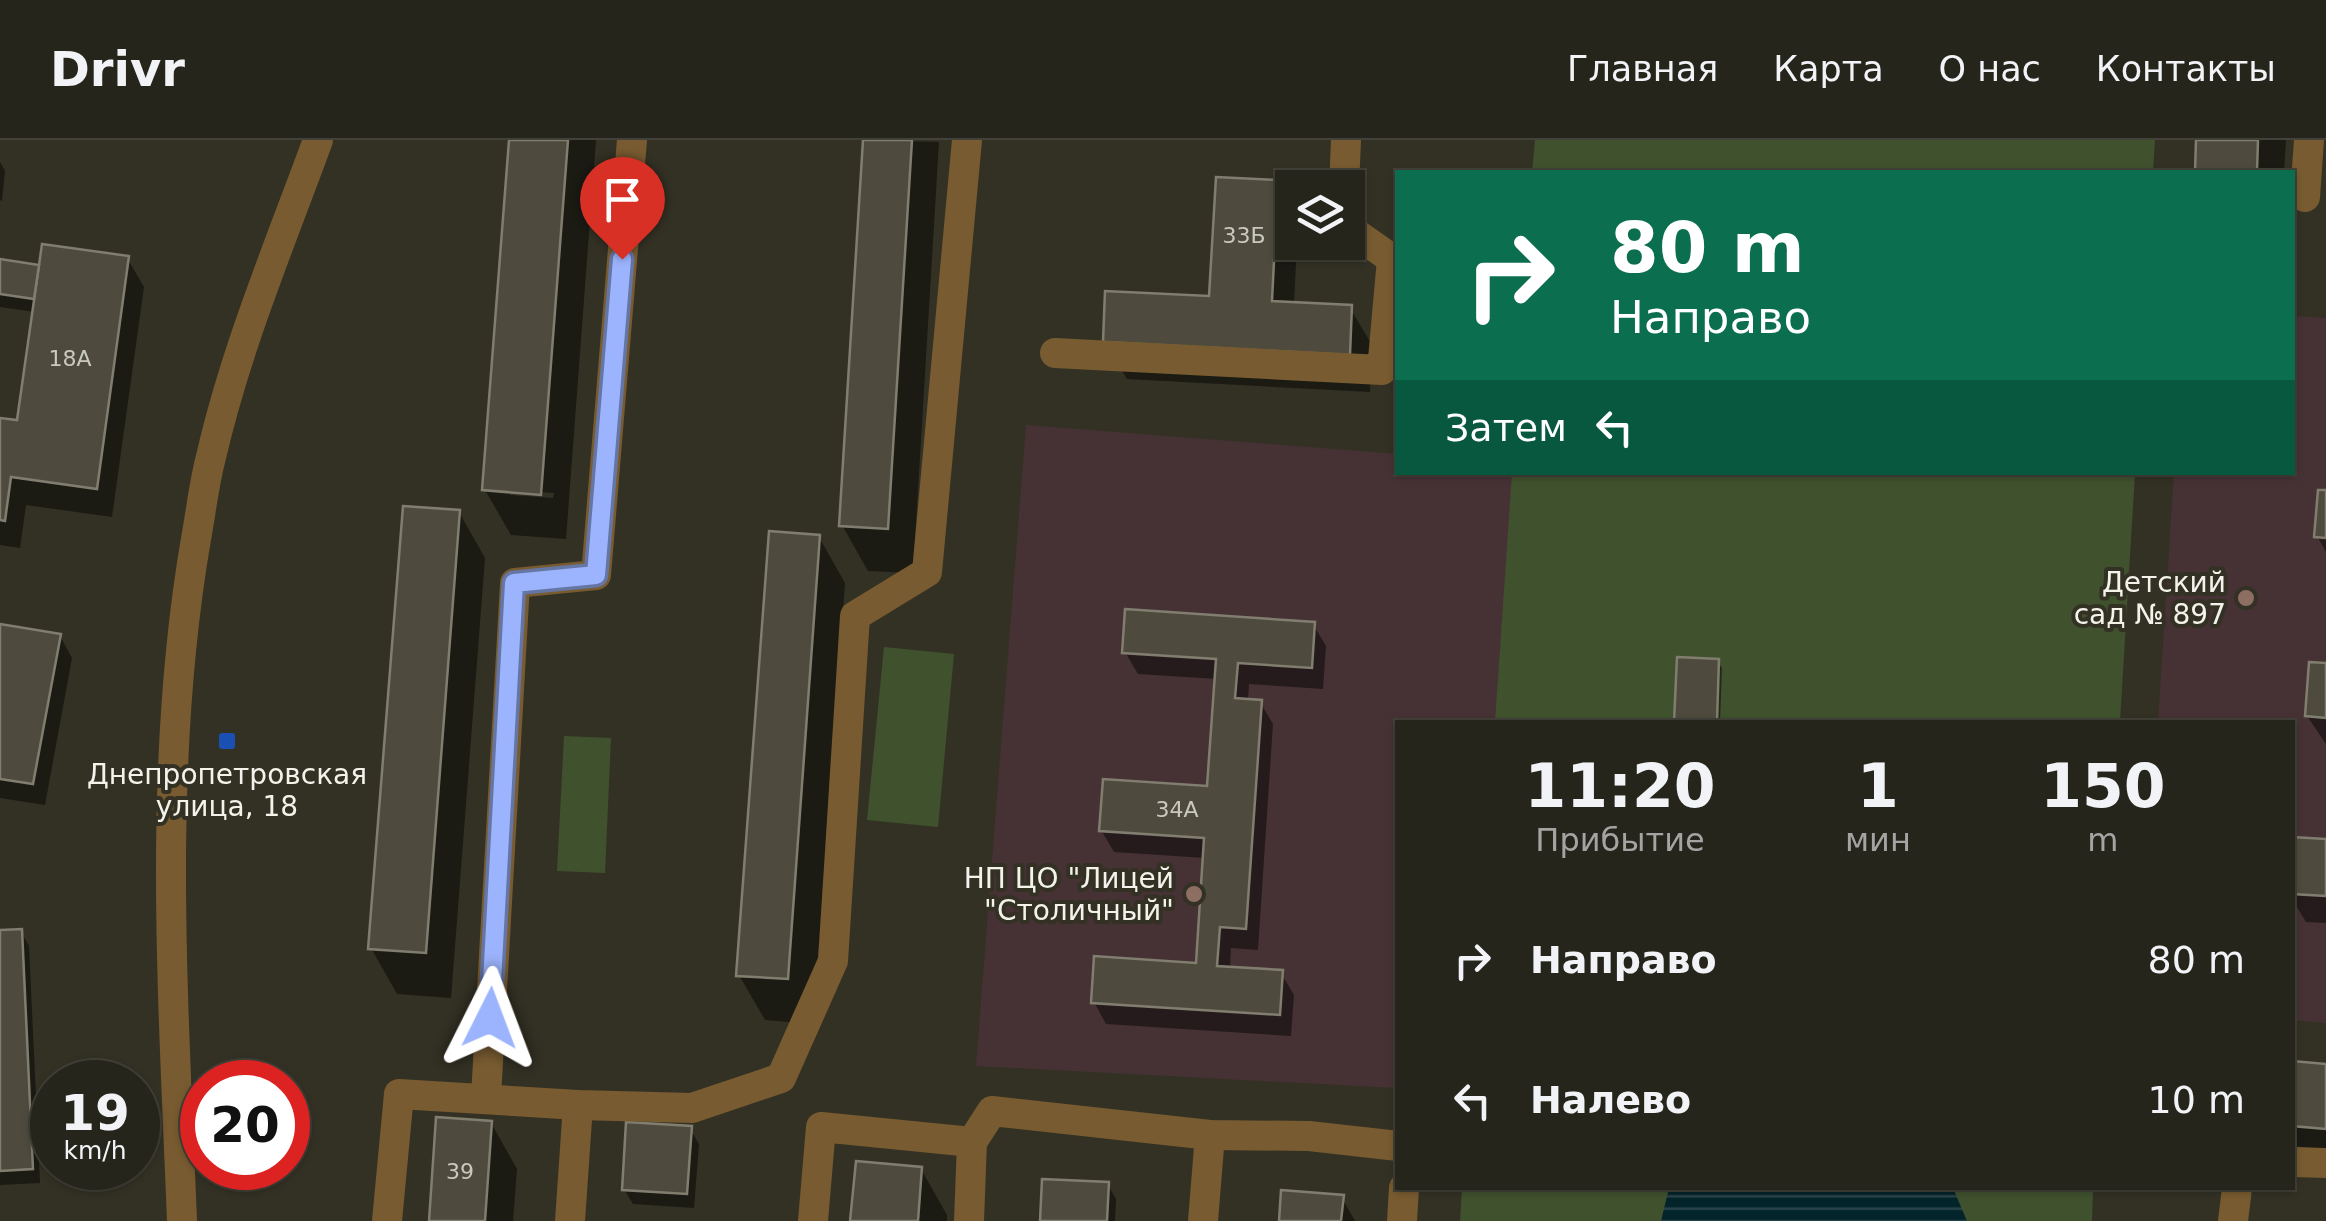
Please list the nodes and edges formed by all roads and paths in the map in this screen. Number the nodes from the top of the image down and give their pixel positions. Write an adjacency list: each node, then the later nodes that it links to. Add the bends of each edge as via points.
1 (318, 140): 19 (street, via 215,441 185,603 170,863)
2 (632, 140): 10 (street, via 596,575 514,583)
3 (967, 140): 11 (street, via 927,572 855,616 833,961 781,1078 692,1108)
4 (1346, 140): 6 (street)
5 (2309, 140): 7 (street)
6 (1345, 170)
7 (2305, 198)
8 (1365, 240): 9 (street, via 1392,259 1382,370)
9 (1056, 353)
10 (486, 1097): 11 (street); 20 (street, via 400,1094)
11 (578, 1105): 21 (street)
12 (1210, 1134): 13 (street, via 992,1111); 14 (street); 24 (street)
13 (972, 1142): 22 (street, via 821,1127); 23 (street)
14 (1395, 1146)
15 (2295, 1162): 16 (street)
16 (2326, 1164)
17 (1404, 1190): 25 (street)
18 (2236, 1190): 26 (street)
19 (182, 1221)
20 (387, 1221)
21 (570, 1221)
22 (813, 1221)
23 (969, 1221)
24 (1204, 1221)
25 (1402, 1221)
26 (2234, 1221)

